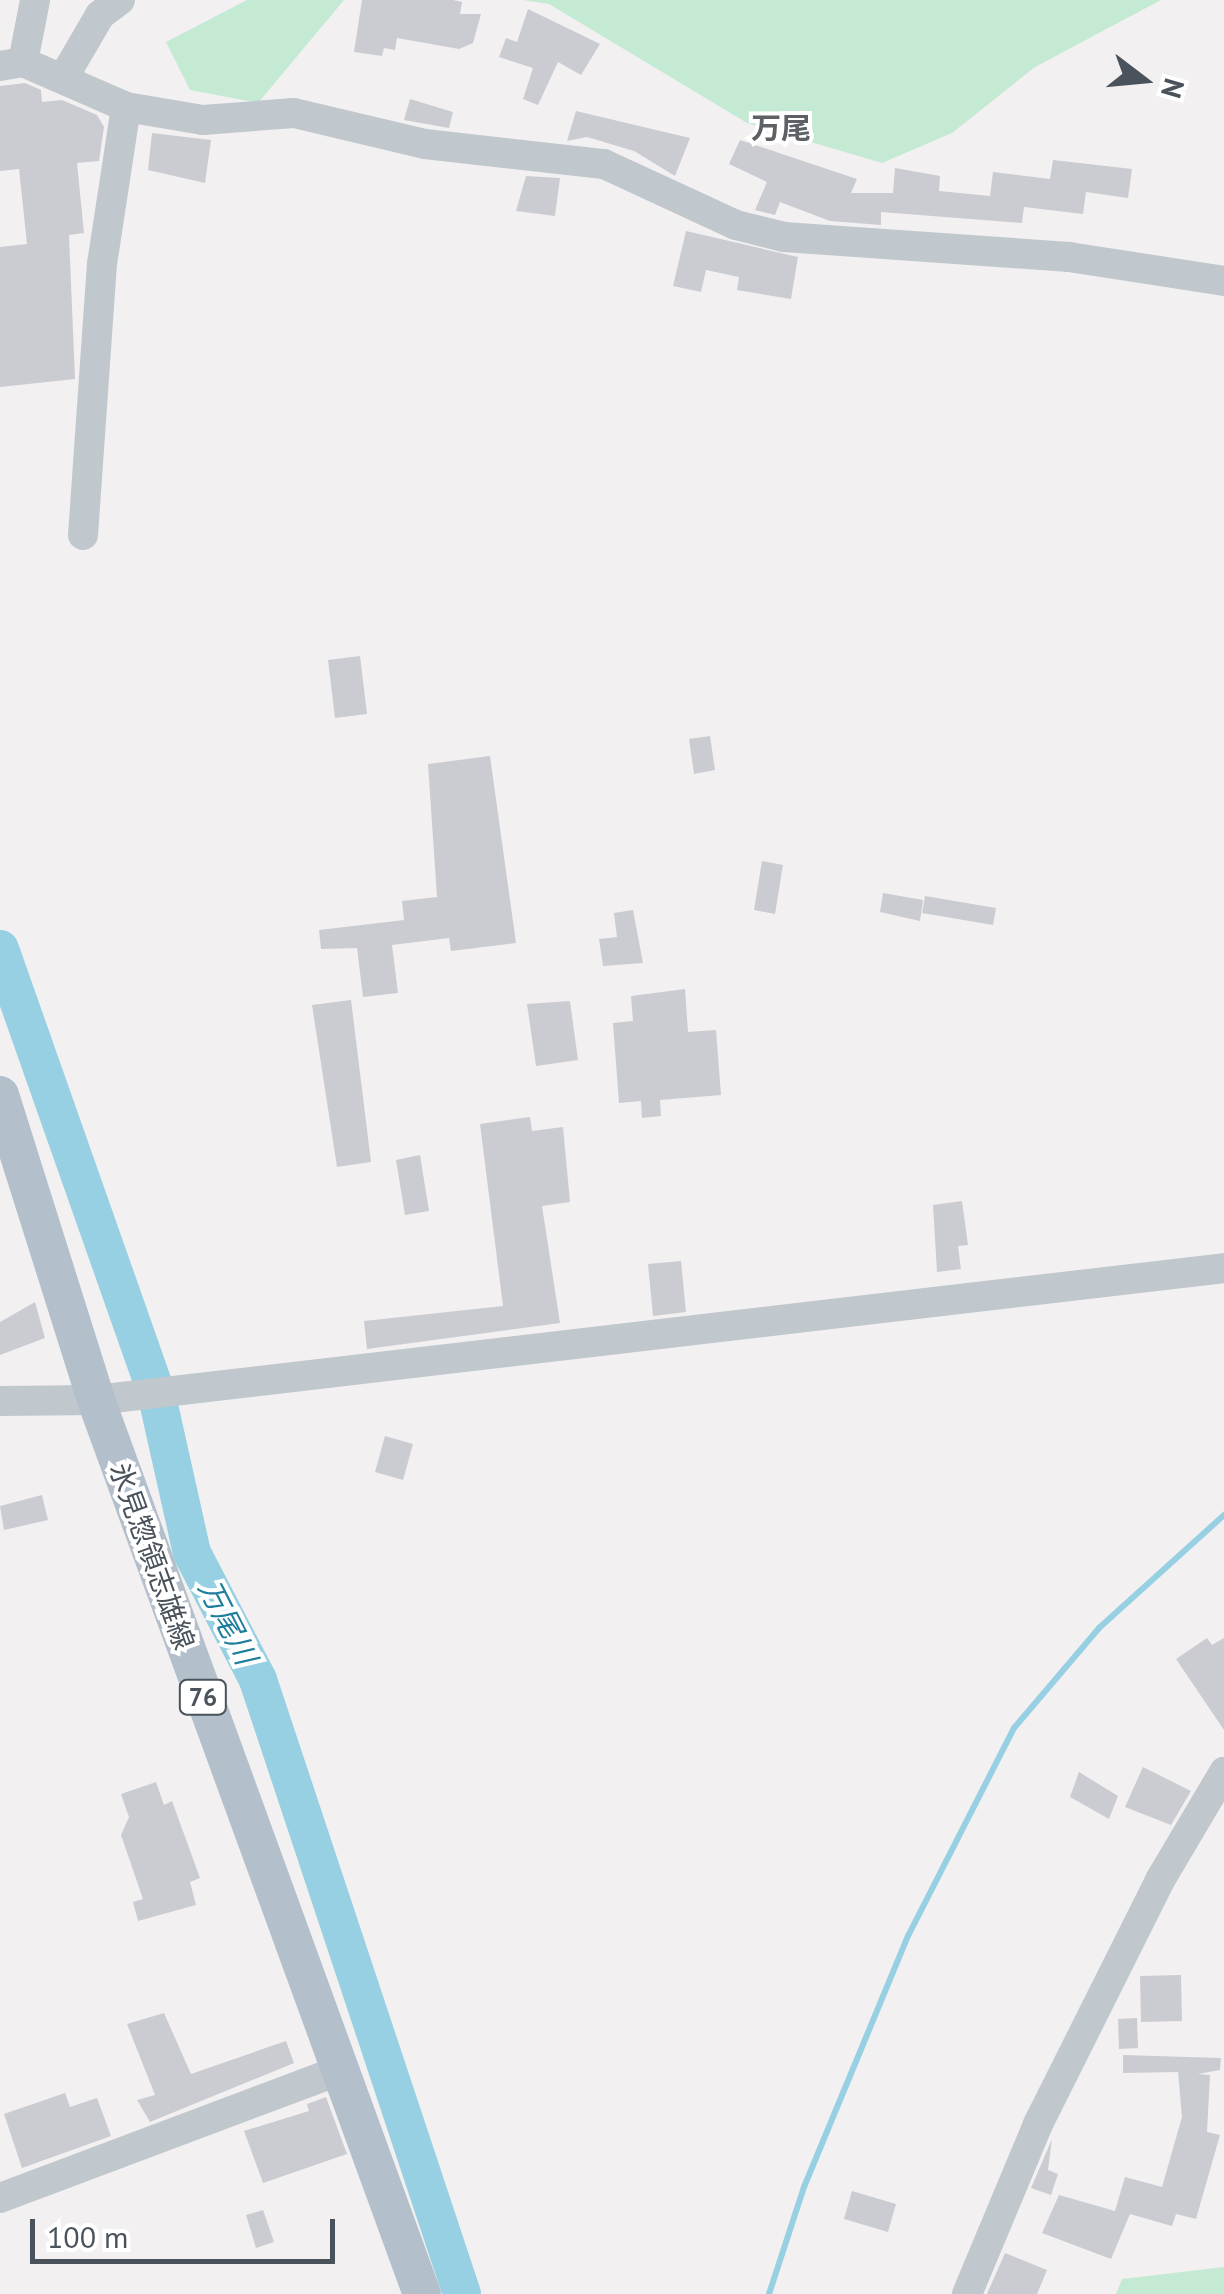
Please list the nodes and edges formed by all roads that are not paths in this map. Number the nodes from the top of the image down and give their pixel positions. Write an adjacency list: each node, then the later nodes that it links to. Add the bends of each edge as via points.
1 (35, 0): 3 (street)
2 (120, 0): 4 (street, via 100,15)
3 (12, 64): 4 (street)
4 (65, 75): 5 (street)
5 (126, 107): 6 (street, via 203,120 294,113 426,144 604,164 736,225 784,237 1069,257); 7 (street, via 102,264)
6 (1224, 281)
7 (83, 535)
8 (1, 1104): 10 (main road, 氷見惣領志雄線 / 76)
9 (1224, 1268): 10 (street)
10 (96, 1400): 11 (street); 13 (main road, 氷見惣領志雄線 / 76)
11 (0, 1401)
12 (1224, 1772): 16 (street, via 1160,1880 1047,2106)
13 (337, 2071): 14 (street); 15 (main road, 氷見惣領志雄線 / 76)
14 (0, 2198)
15 (422, 2294)
16 (966, 2294)

